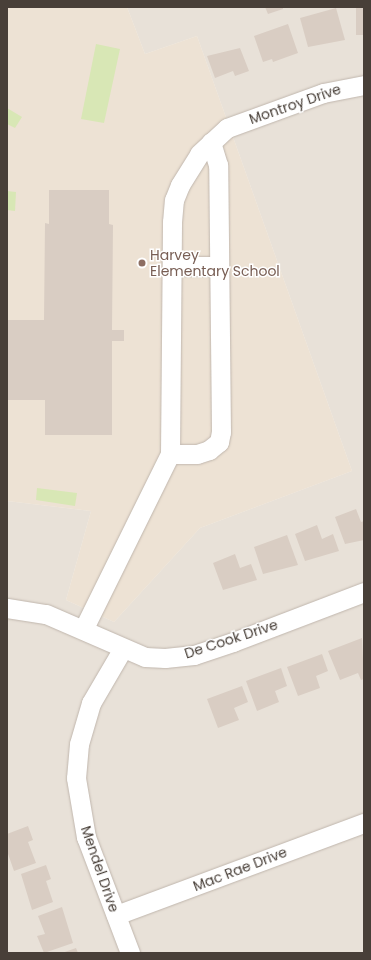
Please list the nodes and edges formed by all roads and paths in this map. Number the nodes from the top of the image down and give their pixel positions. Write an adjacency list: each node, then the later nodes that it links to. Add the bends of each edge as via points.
1 (364, 85): 2 (street, Montroy Drive, via 322,93 227,128)
2 (211, 142): 3 (street, via 199,154 174,200); 4 (street, via 218,165)
3 (172, 266): 4 (street); 5 (street)
4 (219, 266): 5 (street, via 219,442 197,454)
5 (170, 454): 8 (street)
6 (364, 592): 9 (street, De Cook Drive, via 194,655 145,657)
7 (7, 608): 8 (street, De Cook Drive, via 46,614)
8 (84, 628): 9 (street, De Cook Drive)
9 (122, 650): 11 (street, Mendel Drive, via 92,703 79,744 76,778 86,837)
10 (364, 823): 11 (street, Mac Rae Drive)
11 (116, 915): 12 (street, Mendel Drive)
12 (130, 953)

